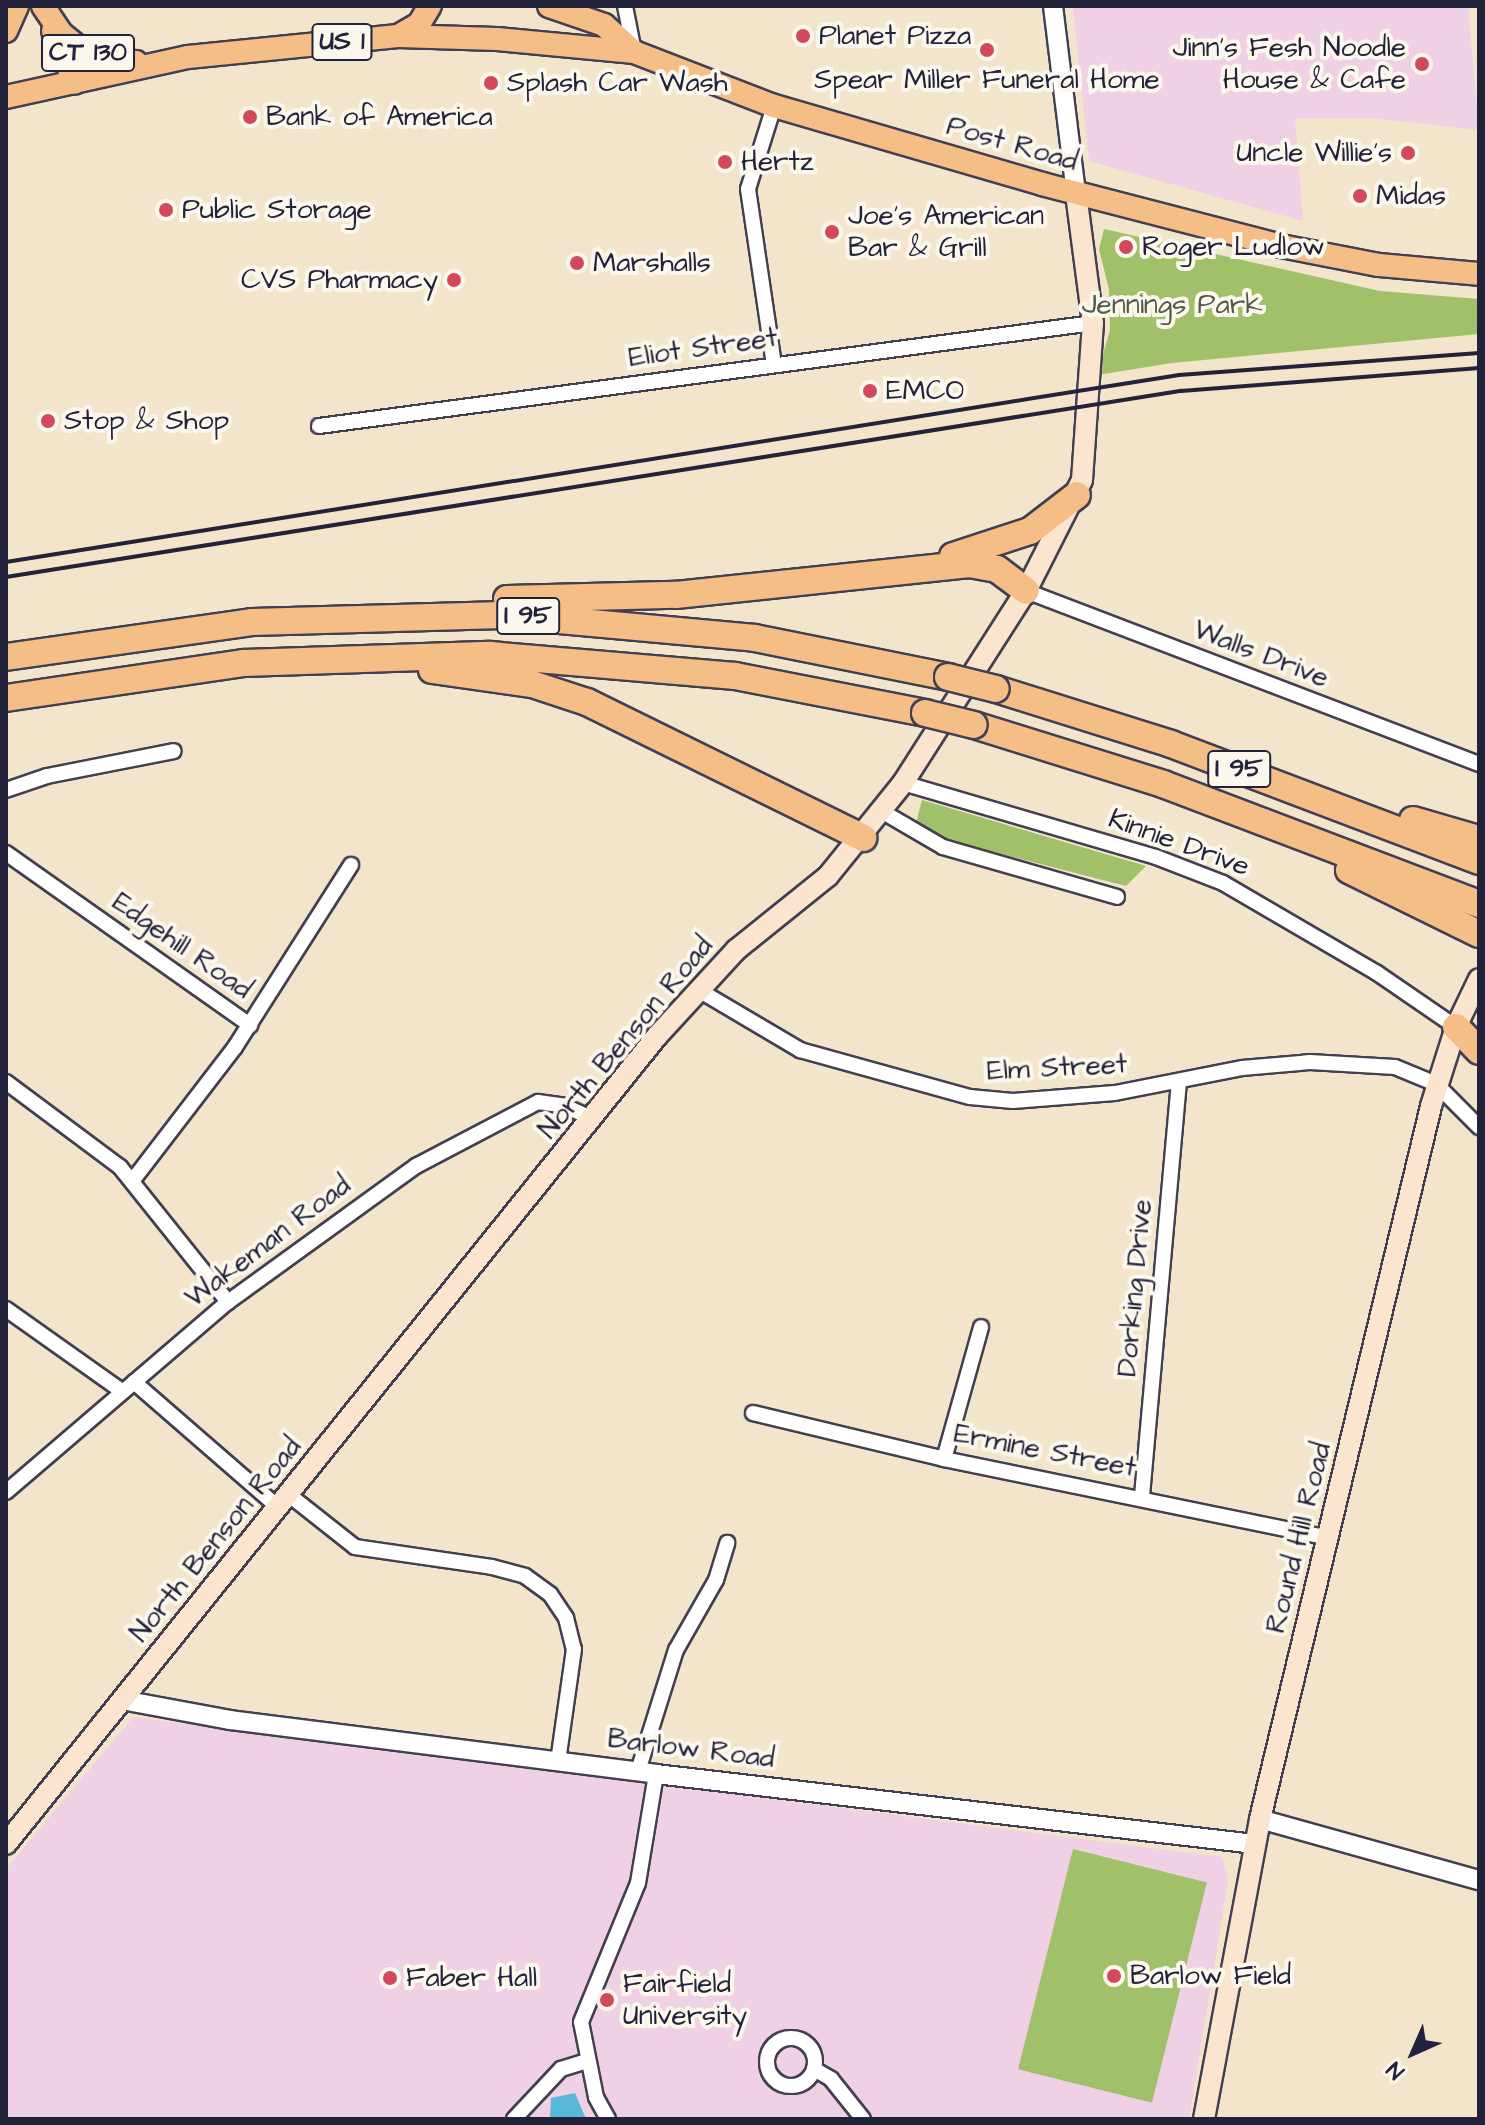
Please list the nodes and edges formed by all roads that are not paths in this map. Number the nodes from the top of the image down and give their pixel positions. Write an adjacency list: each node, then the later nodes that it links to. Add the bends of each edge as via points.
1 (17, 6): 7 (main road)
2 (430, 6): 8 (main road, via 419,24)
3 (549, 6): 9 (main road, Post Road / US 1, via 604,25)
4 (625, 6): 9 (street)
5 (1053, 6): 14 (street)
6 (44, 9): 10 (main road, CT 130, via 82,50 109,60); 11 (main road)
7 (6, 31)
8 (398, 36): 9 (main road, US 1); 10 (main road, US 1)
9 (634, 52): 13 (main road, Post Road / US 1)
10 (154, 64): 11 (main road, US 1)
11 (75, 83): 12 (main road, US 1)
12 (6, 97)
13 (774, 106): 14 (main road, Post Road / US 1); 17 (street, via 748,189)
14 (1076, 193): 15 (main road, Post Road / US 1, via 1281,246 1379,265); 16 (main road, North Benson Road)
15 (1479, 274)
16 (1093, 323): 17 (street, Eliot Street); 19 (main road, North Benson Road, via 1085,465)
17 (774, 365): 18 (street, Eliot Street)
18 (319, 426)
19 (1077, 495): 20 (highway, via 1054,517 1017,536); 21 (main road, North Benson Road)
20 (876, 574): 21 (highway, via 979,564 997,569); 22 (highway, via 676,595 452,602)
21 (1026, 591): 28 (street, Walls Drive); 29 (main road, North Benson Road)
22 (252, 622): 23 (highway, I 95); 27 (highway, I 95, bridge, via 442,614 591,620 755,638 996,689)
23 (6, 657)
24 (342, 657): 25 (highway, I 95, via 146,674); 31 (highway, I 95, bridge, via 490,655 637,664 784,684 974,725); 33 (highway, via 502,678 561,692 664,737)
25 (6, 698)
26 (174, 751): 30 (street, via 47,776)
27 (1219, 762): 34 (highway); 36 (highway, I 95)
28 (1479, 764)
29 (903, 783): 32 (main road, North Benson Road); 44 (street, Kinnie Drive, via 1212,878 1363,965)
30 (6, 790)
31 (1209, 802): 39 (highway, I 95); 40 (highway)
32 (883, 812): 33 (main road, North Benson Road); 38 (street, via 943,847)
33 (863, 838): 42 (main road, North Benson Road, via 828,876 736,950)
34 (1479, 839)
35 (6, 853): 43 (street, Edgehill Road)
36 (1479, 861)
37 (351, 865): 43 (street)
38 (1117, 897)
39 (1479, 904)
40 (1479, 934)
41 (1479, 979): 44 (main road, Round Hill Road)
42 (697, 989): 48 (street, Elm Street, via 800,1050 970,1097 1013,1101); 49 (main road, North Benson Road)
43 (250, 1025): 51 (street, Edgehill Road)
44 (1456, 1027): 45 (highway); 47 (main road, Round Hill Road)
45 (1479, 1051)
46 (6, 1082): 51 (street)
47 (1436, 1084): 48 (street, Elm Street, via 1395,1067 1310,1062 1242,1068); 50 (street); 61 (main road, Round Hill Road)
48 (1179, 1085): 59 (street, Dorking Drive)
49 (593, 1119): 52 (street, Wakeman Road, via 549,1103 522,1107 416,1166); 60 (main road, North Benson Road)
50 (1479, 1127)
51 (133, 1180): 52 (street)
52 (228, 1302): 55 (street, Wakeman Road)
53 (6, 1309): 55 (street)
54 (981, 1327): 57 (street)
55 (128, 1387): 58 (street, Wakeman Road); 60 (street)
56 (753, 1413): 57 (street, Ermine Street)
57 (944, 1459): 59 (street, Ermine Street)
58 (6, 1492)
59 (1142, 1496): 61 (street, Ermine Street)
60 (283, 1501): 63 (main road, North Benson Road); 64 (street, via 355,1547 492,1567 525,1576 550,1594 566,1618 574,1649)
61 (1328, 1538): 66 (main road, Round Hill Road)
62 (727, 1543): 65 (street, via 716,1580 676,1650)
63 (122, 1700): 64 (street, Barlow Road, via 230,1720); 67 (main road, North Benson Road)
64 (558, 1761): 65 (street, Barlow Road)
65 (647, 1773): 69 (street, Barlow Road); 71 (street, via 638,1883 583,2007)
66 (1260, 1819): 69 (main road, Round Hill Road); 70 (street)
67 (13, 1823): 68 (main road, North Benson Road)
68 (6, 1844)
69 (1255, 1844): 76 (main road, Round Hill Road)
70 (1479, 1880)
71 (588, 2061): 73 (street, via 553,2075); 74 (street, via 596,2097)
72 (814, 2069): 75 (street, via 831,2079)
73 (514, 2119)
74 (608, 2119)
75 (863, 2119)
76 (1204, 2119)

